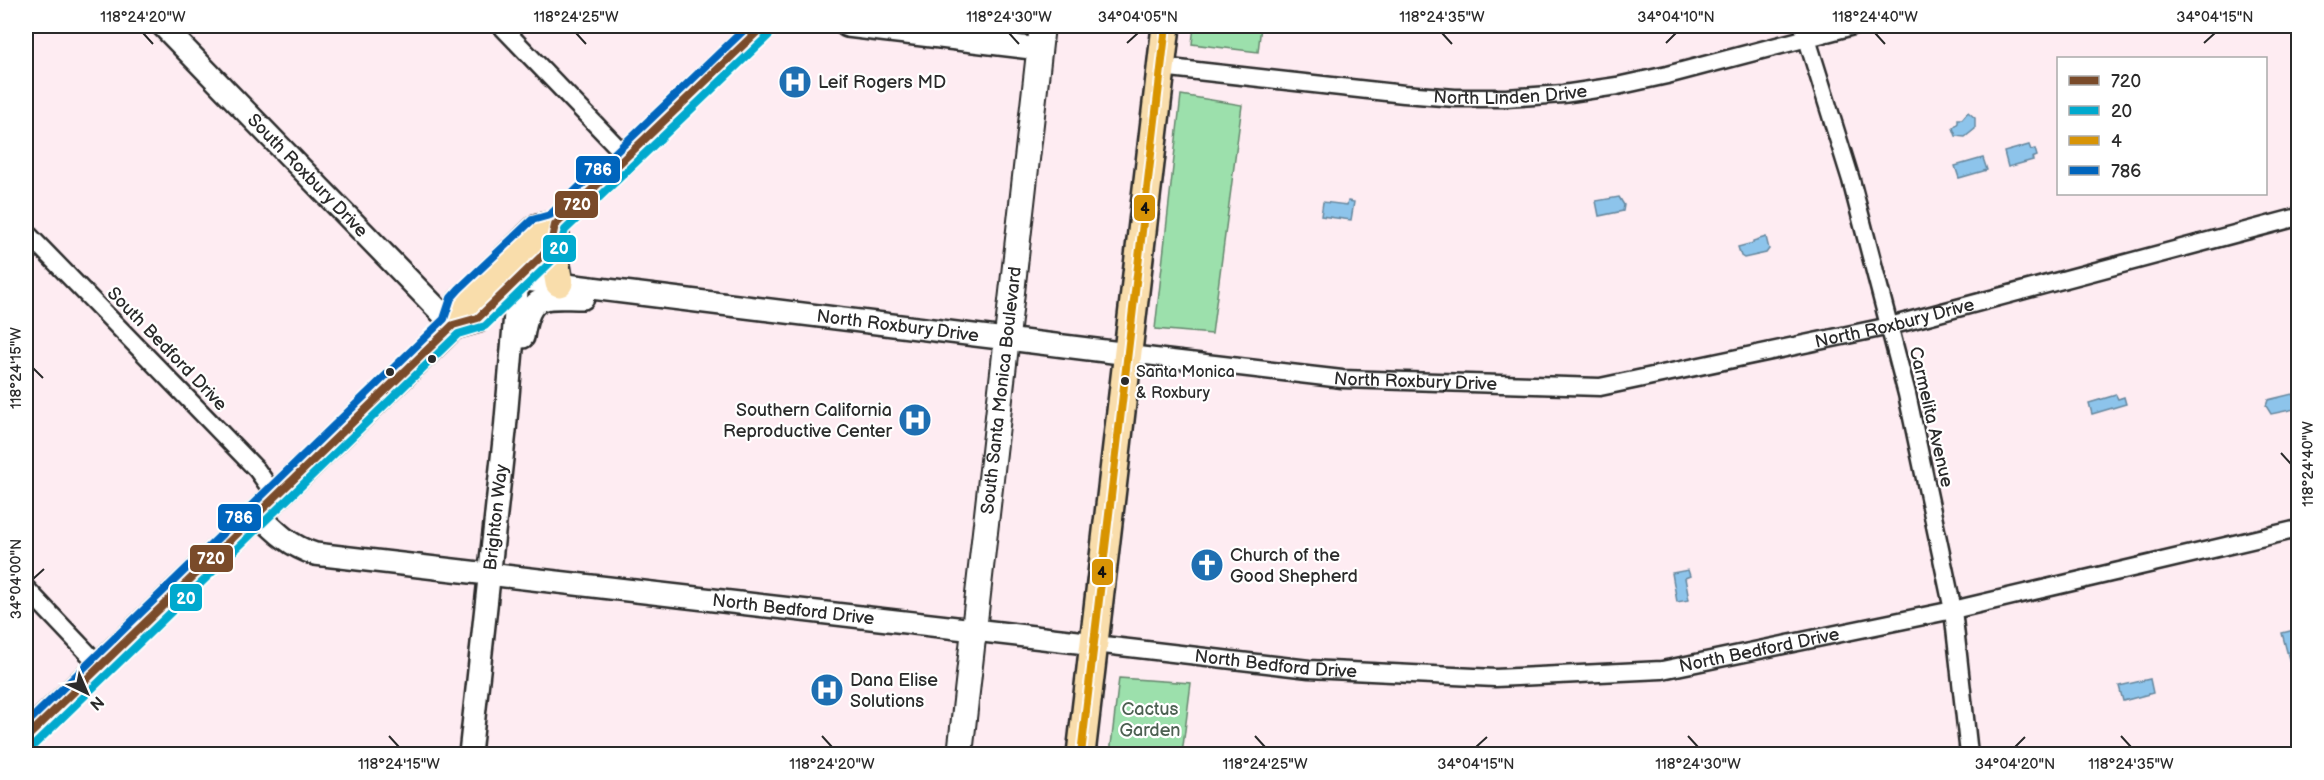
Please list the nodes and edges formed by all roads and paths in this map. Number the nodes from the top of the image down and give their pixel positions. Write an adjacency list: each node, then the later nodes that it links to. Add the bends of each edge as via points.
1 (163, 26): 17 (street, South Roxbury Drive)
2 (501, 26): 10 (street)
3 (763, 26): 10 (main road)
4 (847, 26): 8 (street)
5 (1166, 26): 9 (main road)
6 (1853, 26): 7 (street, North Linden Drive)
7 (1805, 32): 9 (street, North Linden Drive, via 1617,86 1506,98 1404,94); 18 (street, Carmelita Avenue, via 1851,180)
8 (1041, 37): 19 (main road, South Santa Monica Boulevard)
9 (1161, 67): 20 (main road)
10 (627, 157): 12 (main road)
11 (2298, 217): 18 (street, North Roxbury Drive)
12 (555, 225): 14 (main road, via 550,248); 15 (main road, via 555,260); 17 (main road, via 538,228 466,297)
13 (26, 232): 22 (street, South Bedford Drive, via 257,470)
14 (518, 279): 15 (street, North Roxbury Drive); 17 (main road, via 478,318); 21 (street, Brighton Way)
15 (560, 283): 16 (street, North Roxbury Drive)
16 (619, 291): 19 (street, North Roxbury Drive); 21 (street, via 596,298 546,297 535,304 526,317 513,417)
17 (453, 325): 22 (main road)
18 (1890, 326): 20 (street, North Roxbury Drive, via 1600,387 1342,379); 26 (street, Carmelita Avenue)
19 (1007, 339): 20 (street, North Roxbury Drive); 27 (main road, South Santa Monica Boulevard)
20 (1129, 354): 28 (main road)
21 (505, 427): 24 (street, Brighton Way)
22 (267, 505): 24 (street, North Bedford Drive, via 287,542 298,549); 29 (main road)
23 (2298, 529): 26 (street, North Bedford Drive)
24 (490, 573): 27 (street, North Bedford Drive); 31 (street, Brighton Way)
25 (26, 588): 29 (street)
26 (1953, 610): 28 (street, North Bedford Drive, via 1662,670 1495,678 1309,669); 34 (street, Carmelita Avenue)
27 (974, 629): 28 (street, North Bedford Drive); 32 (main road, South Santa Monica Boulevard)
28 (1095, 644): 33 (main road)
29 (100, 666): 30 (main road)
30 (26, 738)
31 (470, 754)
32 (960, 754)
33 (1081, 754)
34 (1969, 754)

